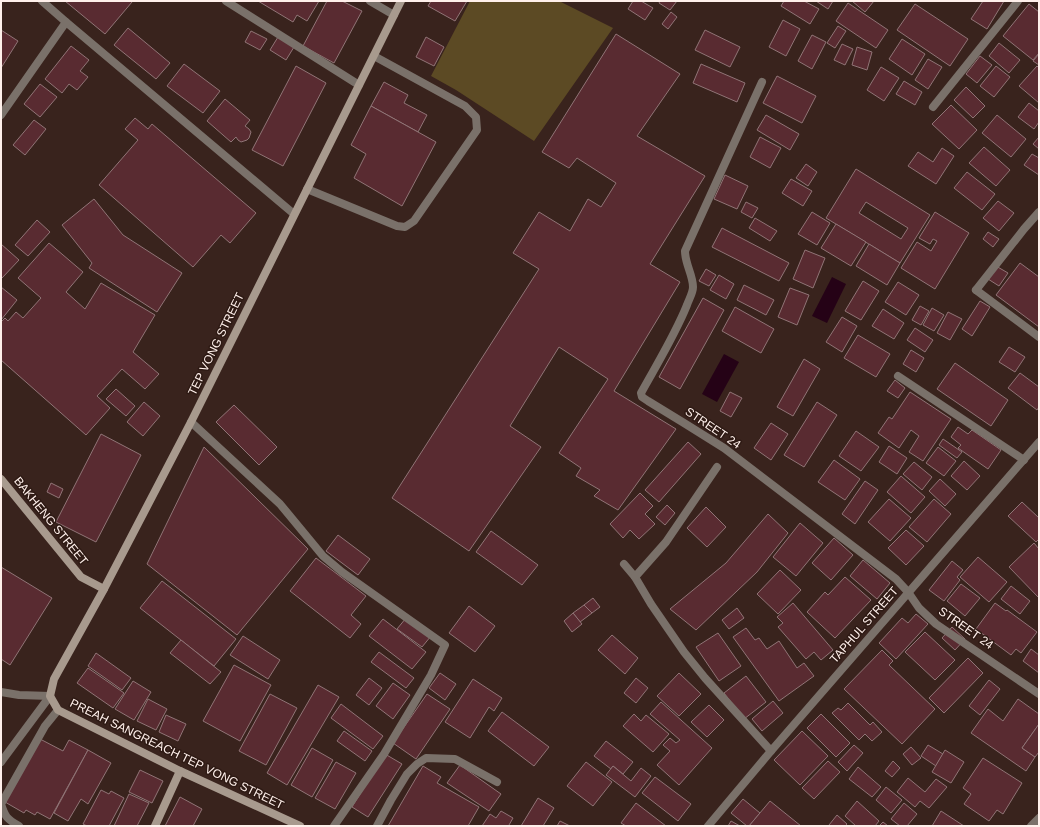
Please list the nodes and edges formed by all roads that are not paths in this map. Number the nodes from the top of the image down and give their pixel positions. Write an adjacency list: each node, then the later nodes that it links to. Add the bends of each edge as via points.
1 (42, 1): 7 (street)
2 (226, 1): 10 (street)
3 (370, 1): 6 (street)
4 (401, 1): 6 (street, TEP VONG STREET)
5 (1018, 1): 11 (street)
6 (394, 15): 8 (street, TEP VONG STREET)
7 (66, 22): 12 (street); 15 (street)
8 (374, 56): 10 (street, TEP VONG STREET); 13 (street, via 465,106 476,117 477,130 414,220 405,227)
9 (762, 82): 26 (street, STREET 24, via 685,251 692,293 680,321 641,393 642,397 724,448 896,579)
10 (359, 85): 13 (street, TEP VONG STREET)
11 (933, 107)
12 (1, 116)
13 (307, 189): 15 (street, TEP VONG STREET)
14 (1039, 212): 16 (street, via 976,290)
15 (294, 214): 18 (street, TEP VONG STREET)
16 (1039, 337)
17 (898, 376): 20 (street)
18 (191, 422): 25 (street, TEP VONG STREET); 39 (street, via 280,504 323,556 445,645 431,675 392,742)
19 (1039, 442): 20 (street, TAPHUL STREET)
20 (1024, 460): 26 (street, TAPHUL STREET)
21 (717, 467): 24 (street, via 666,542)
22 (1, 479): 25 (street, BAKHENG STREET, via 81,577)
23 (624, 564): 24 (street)
24 (635, 577): 31 (street, via 684,652)
25 (104, 589): 29 (street, TEP VONG STREET, via 54,679)
26 (908, 592): 28 (street, STREET 24, via 919,608 936,624); 31 (street, TAPHUL STREET)
27 (1, 692): 29 (street)
28 (1039, 694)
29 (50, 696): 30 (street, PREAH SANGREACH TEP VONG STREET); 32 (street)
30 (58, 710): 33 (street, PREAH SANGREACH TEP VONG STREET); 36 (street, via 45,726 1,804 7,819)
31 (771, 751): 41 (street, TAPHUL STREET)
32 (1, 762)
33 (180, 771): 37 (street); 38 (street, PREAH SANGREACH TEP VONG STREET)
34 (497, 782): 40 (street, via 455,759 426,758 407,774)
35 (1039, 818): 42 (street)
36 (19, 826)
37 (155, 826)
38 (300, 826)
39 (334, 826)
40 (377, 826)
41 (708, 826)
42 (1031, 826)

